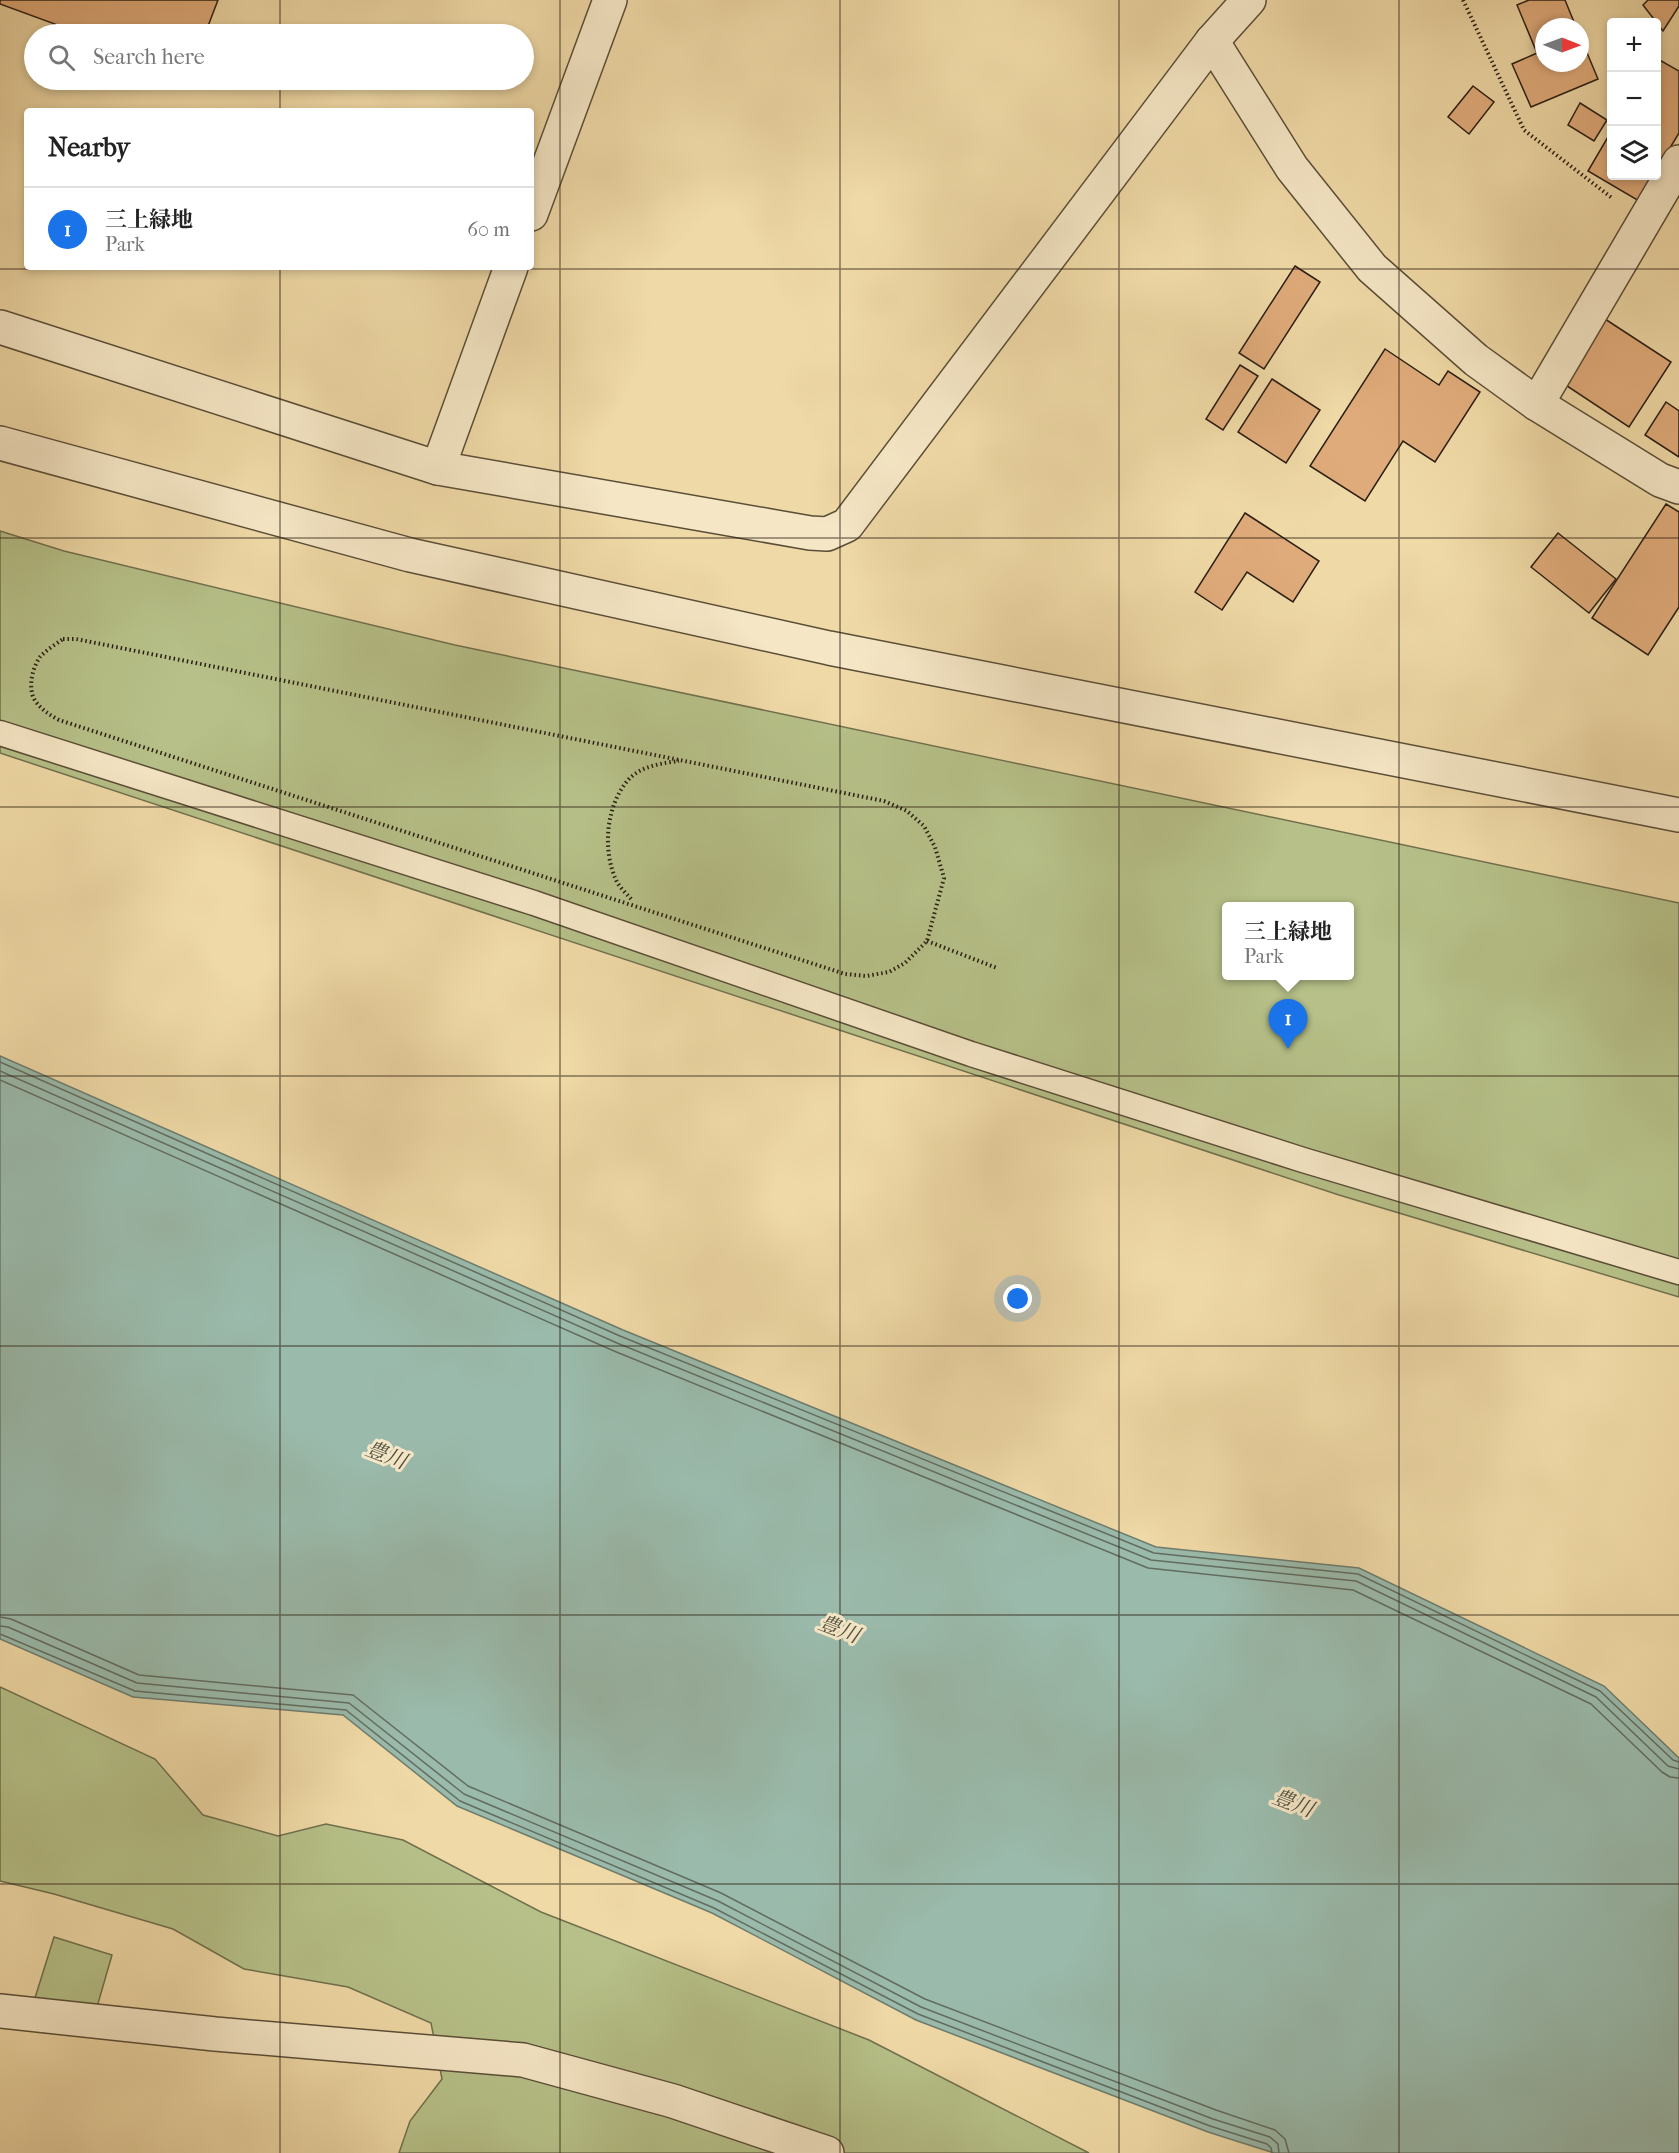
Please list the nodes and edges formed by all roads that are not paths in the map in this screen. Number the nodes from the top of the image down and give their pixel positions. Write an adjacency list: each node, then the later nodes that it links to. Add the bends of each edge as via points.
1 (610, 0): 5 (street)
2 (1249, 0): 3 (street)
3 (1212, 41): 8 (street, via 1292,168 1372,268 1476,360); 10 (street, via 847,525 827,534 810,533)
4 (1679, 162): 8 (street)
5 (534, 206)
6 (511, 270): 10 (street)
7 (0, 327): 10 (street)
8 (1537, 404): 11 (street, via 1660,480)
9 (0, 443): 13 (street, via 410,555 829,648)
10 (438, 468)
11 (1679, 487)
12 (0, 733): 14 (lane, via 534,903 971,1054 1303,1160)
13 (1679, 815)
14 (1679, 1272)
15 (0, 2011): 16 (street, via 523,2060 673,2101)
16 (827, 2153)

